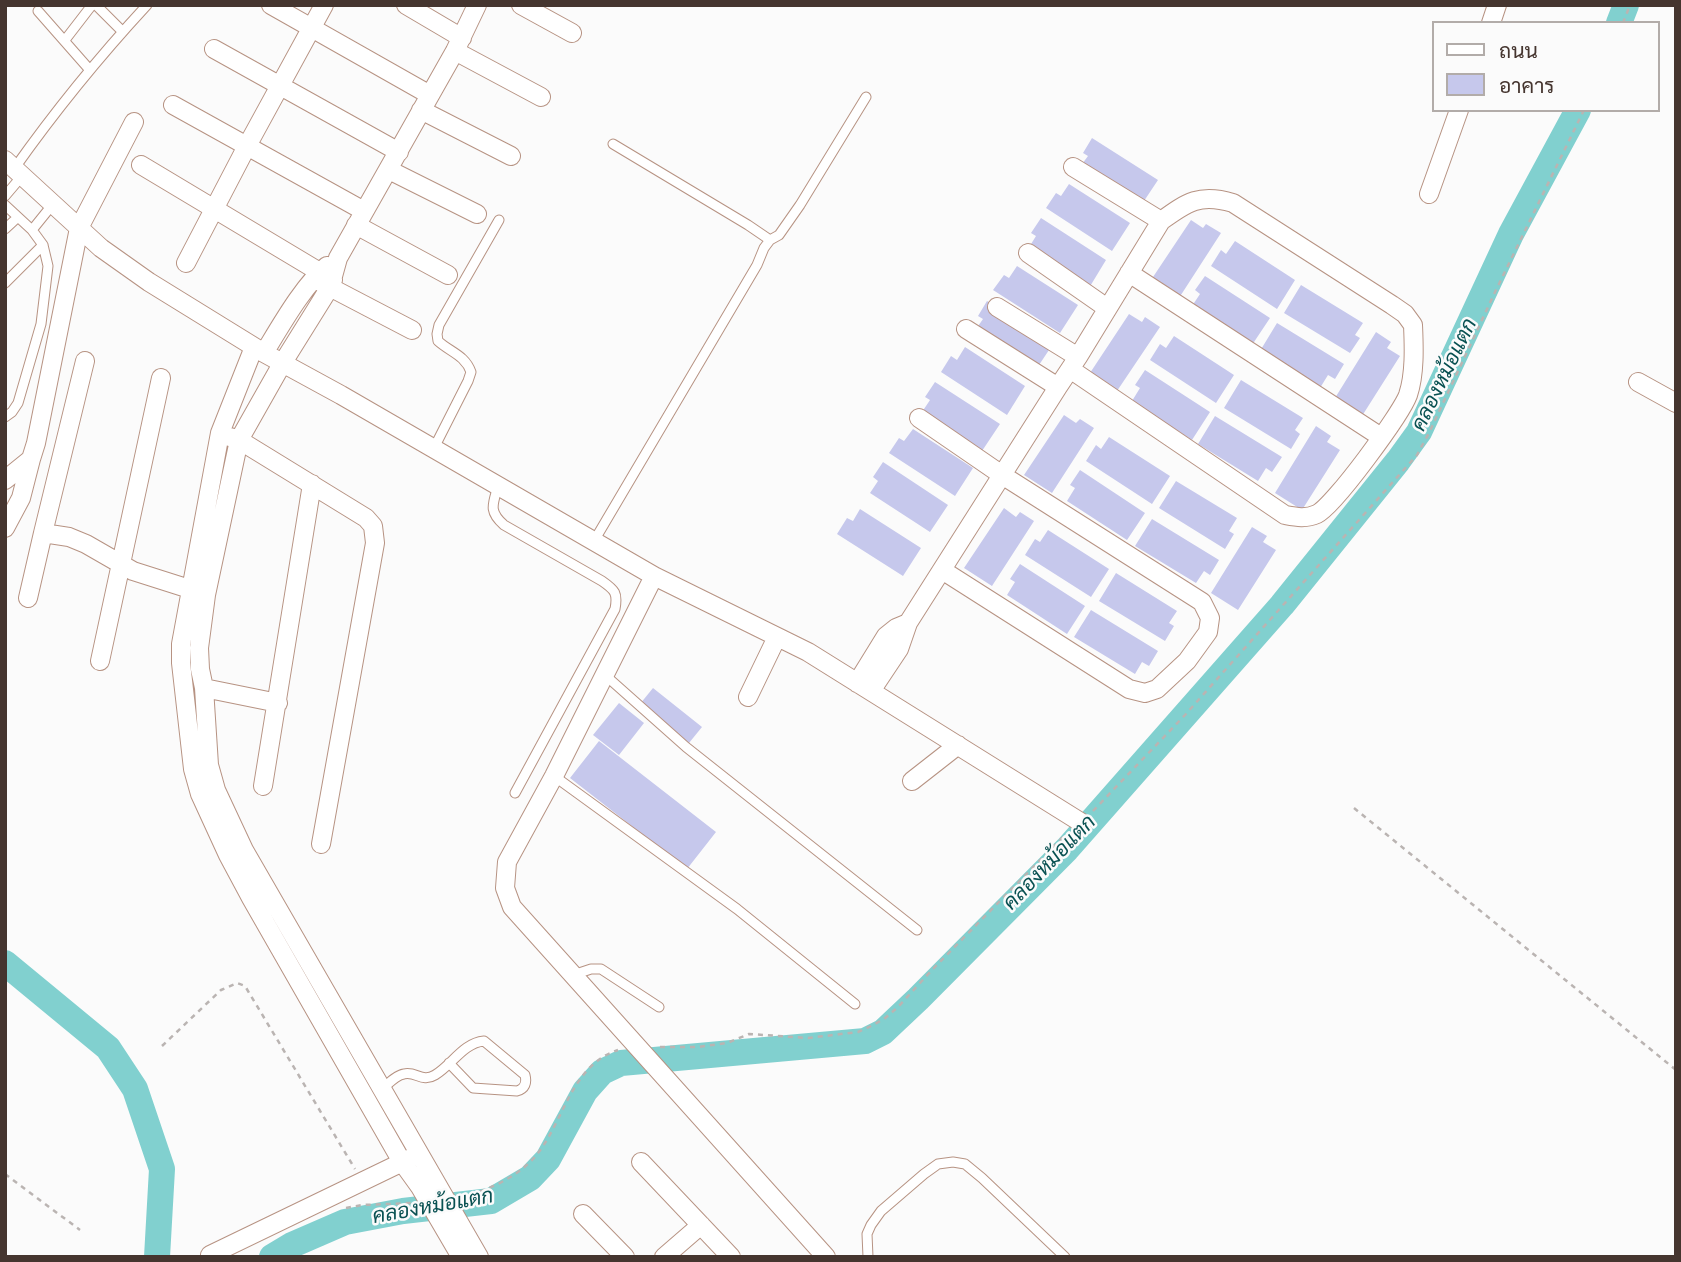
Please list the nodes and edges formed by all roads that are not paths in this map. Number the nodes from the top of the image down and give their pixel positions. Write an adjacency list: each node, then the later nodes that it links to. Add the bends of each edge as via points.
1 (94, 5): 10 (lane); 12 (lane)
2 (146, 5): 10 (lane)
3 (271, 5): 9 (street)
4 (324, 5): 9 (street)
5 (406, 5): 13 (street)
6 (477, 5): 13 (street)
7 (522, 5): 11 (street)
8 (38, 10): 12 (lane)
9 (312, 29): 16 (street); 19 (street)
10 (122, 31): 15 (lane)
11 (572, 33)
12 (65, 40): 15 (lane)
13 (459, 45): 17 (street); 19 (street)
14 (214, 49): 16 (street)
15 (89, 69): 29 (lane)
16 (280, 86): 24 (street); 25 (street)
17 (541, 97)
18 (866, 97): 44 (lane, via 800,205 779,235)
19 (426, 103): 25 (street); 26 (street)
20 (173, 105): 24 (street)
21 (1458, 112): 31 (street)
22 (134, 122): 41 (street)
23 (613, 145): 44 (lane)
24 (247, 146): 35 (street); 38 (street)
25 (399, 152): 30 (street)
26 (511, 156)
27 (141, 164): 35 (street)
28 (1073, 167): 40 (street)
29 (14, 168): 32 (lane); 33 (street)
30 (390, 170): 36 (street); 38 (street)
31 (1429, 194)
32 (5, 196)
33 (53, 204): 41 (street); 43 (lane)
34 (5, 205): 37 (lane)
35 (214, 208): 47 (street); 50 (street)
36 (477, 214)
37 (18, 217): 42 (lane); 43 (lane)
38 (360, 218): 49 (street); 50 (street)
39 (499, 220): 69 (lane, via 439,325 438,341 463,358 471,372)
40 (1161, 221): 48 (street); 67 (street, via 1200,200 1233,203 1405,314 1413,325 1411,376 1407,396)
41 (79, 228): 56 (street, via 132,271); 70 (street)
42 (5, 229)
43 (32, 230): 45 (lane)
44 (770, 240): 77 (lane)
45 (43, 245): 51 (lane); 64 (lane, via 48,266 41,324 18,403)
46 (1028, 253): 53 (street)
47 (186, 263)
48 (1129, 273): 53 (street); 67 (street)
49 (448, 275)
50 (324, 279): 55 (street); 56 (street, via 295,305); 59 (street)
51 (5, 283)
52 (997, 307): 58 (street)
53 (1107, 308): 58 (street)
54 (967, 329): 62 (street)
55 (412, 330)
56 (259, 350): 59 (street); 66 (street)
57 (85, 361): 76 (street)
58 (1074, 363): 62 (street); 67 (street, via 1285,515 1318,513)
59 (282, 364): 68 (street); 69 (street)
60 (161, 378): 78 (street)
61 (1638, 382): 63 (street)
62 (1058, 387): 71 (street)
63 (1676, 403)
64 (5, 418)
65 (919, 418): 71 (street)
66 (220, 433): 68 (street); 81 (street)
67 (1381, 437)
68 (239, 440): 73 (street); 81 (street)
69 (433, 448): 74 (street)
70 (31, 459): 72 (street); 75 (street, via 21,498)
71 (1002, 475): 79 (street); 79 (street, via 1202,602 1210,618 1208,632 1186,661 1157,689 1145,693 1129,689)
72 (5, 480)
73 (312, 484): 89 (street); 96 (street, via 366,518 375,533)
74 (498, 486): 77 (street); 94 (lane, via 492,506 495,517 613,588 617,597 615,609)
75 (5, 528)
76 (43, 533): 78 (street, via 78,540); 82 (street)
77 (594, 541): 80 (street)
78 (120, 564): 81 (street); 84 (street)
79 (942, 570): 86 (street, via 908,623 886,636)
80 (654, 576): 83 (street); 85 (street)
81 (199, 592): 87 (street); 97 (street, via 181,644 193,769 200,794)
82 (28, 597)
83 (777, 636): 86 (street); 88 (street)
84 (100, 661)
85 (605, 675): 91 (street); 98 (lane, via 686,747)
86 (864, 687): 90 (street)
87 (204, 688): 89 (street); 97 (street, via 209,765)
88 (748, 697)
89 (278, 703): 93 (street)
90 (958, 745): 92 (street); 95 (street)
91 (554, 776): 99 (street, via 507,862 505,888 512,907); 101 (lane, via 737,909)
92 (912, 781)
93 (263, 786)
94 (515, 793)
95 (1082, 823)
96 (321, 844)
97 (236, 853): 100 (street)
98 (917, 930)
99 (573, 975): 102 (lane, via 601,969); 118 (street)
100 (315, 992): 104 (street); 106 (street)
101 (855, 1004)
102 (659, 1007)
103 (449, 1063): 103 (lane, via 473,1088 517,1091 525,1086 524,1075 484,1041 470,1045); 104 (lane, via 434,1076 425,1079 407,1073)
104 (382, 1089): 105 (street)
105 (419, 1154): 106 (street); 108 (street)
106 (402, 1162): 108 (street); 112 (street)
107 (640, 1163): 110 (street)
108 (433, 1193): 111 (street)
109 (583, 1214): 115 (street)
110 (701, 1225): 116 (street); 117 (street)
111 (458, 1236): 113 (street); 114 (street)
112 (210, 1255)
113 (461, 1257)
114 (479, 1257)
115 (625, 1257)
116 (664, 1257)
117 (731, 1257)
118 (826, 1257)
119 (868, 1257): 120 (lane, via 867,1234 881,1211 938,1164 953,1162 965,1164 982,1178)
120 (1065, 1257)

